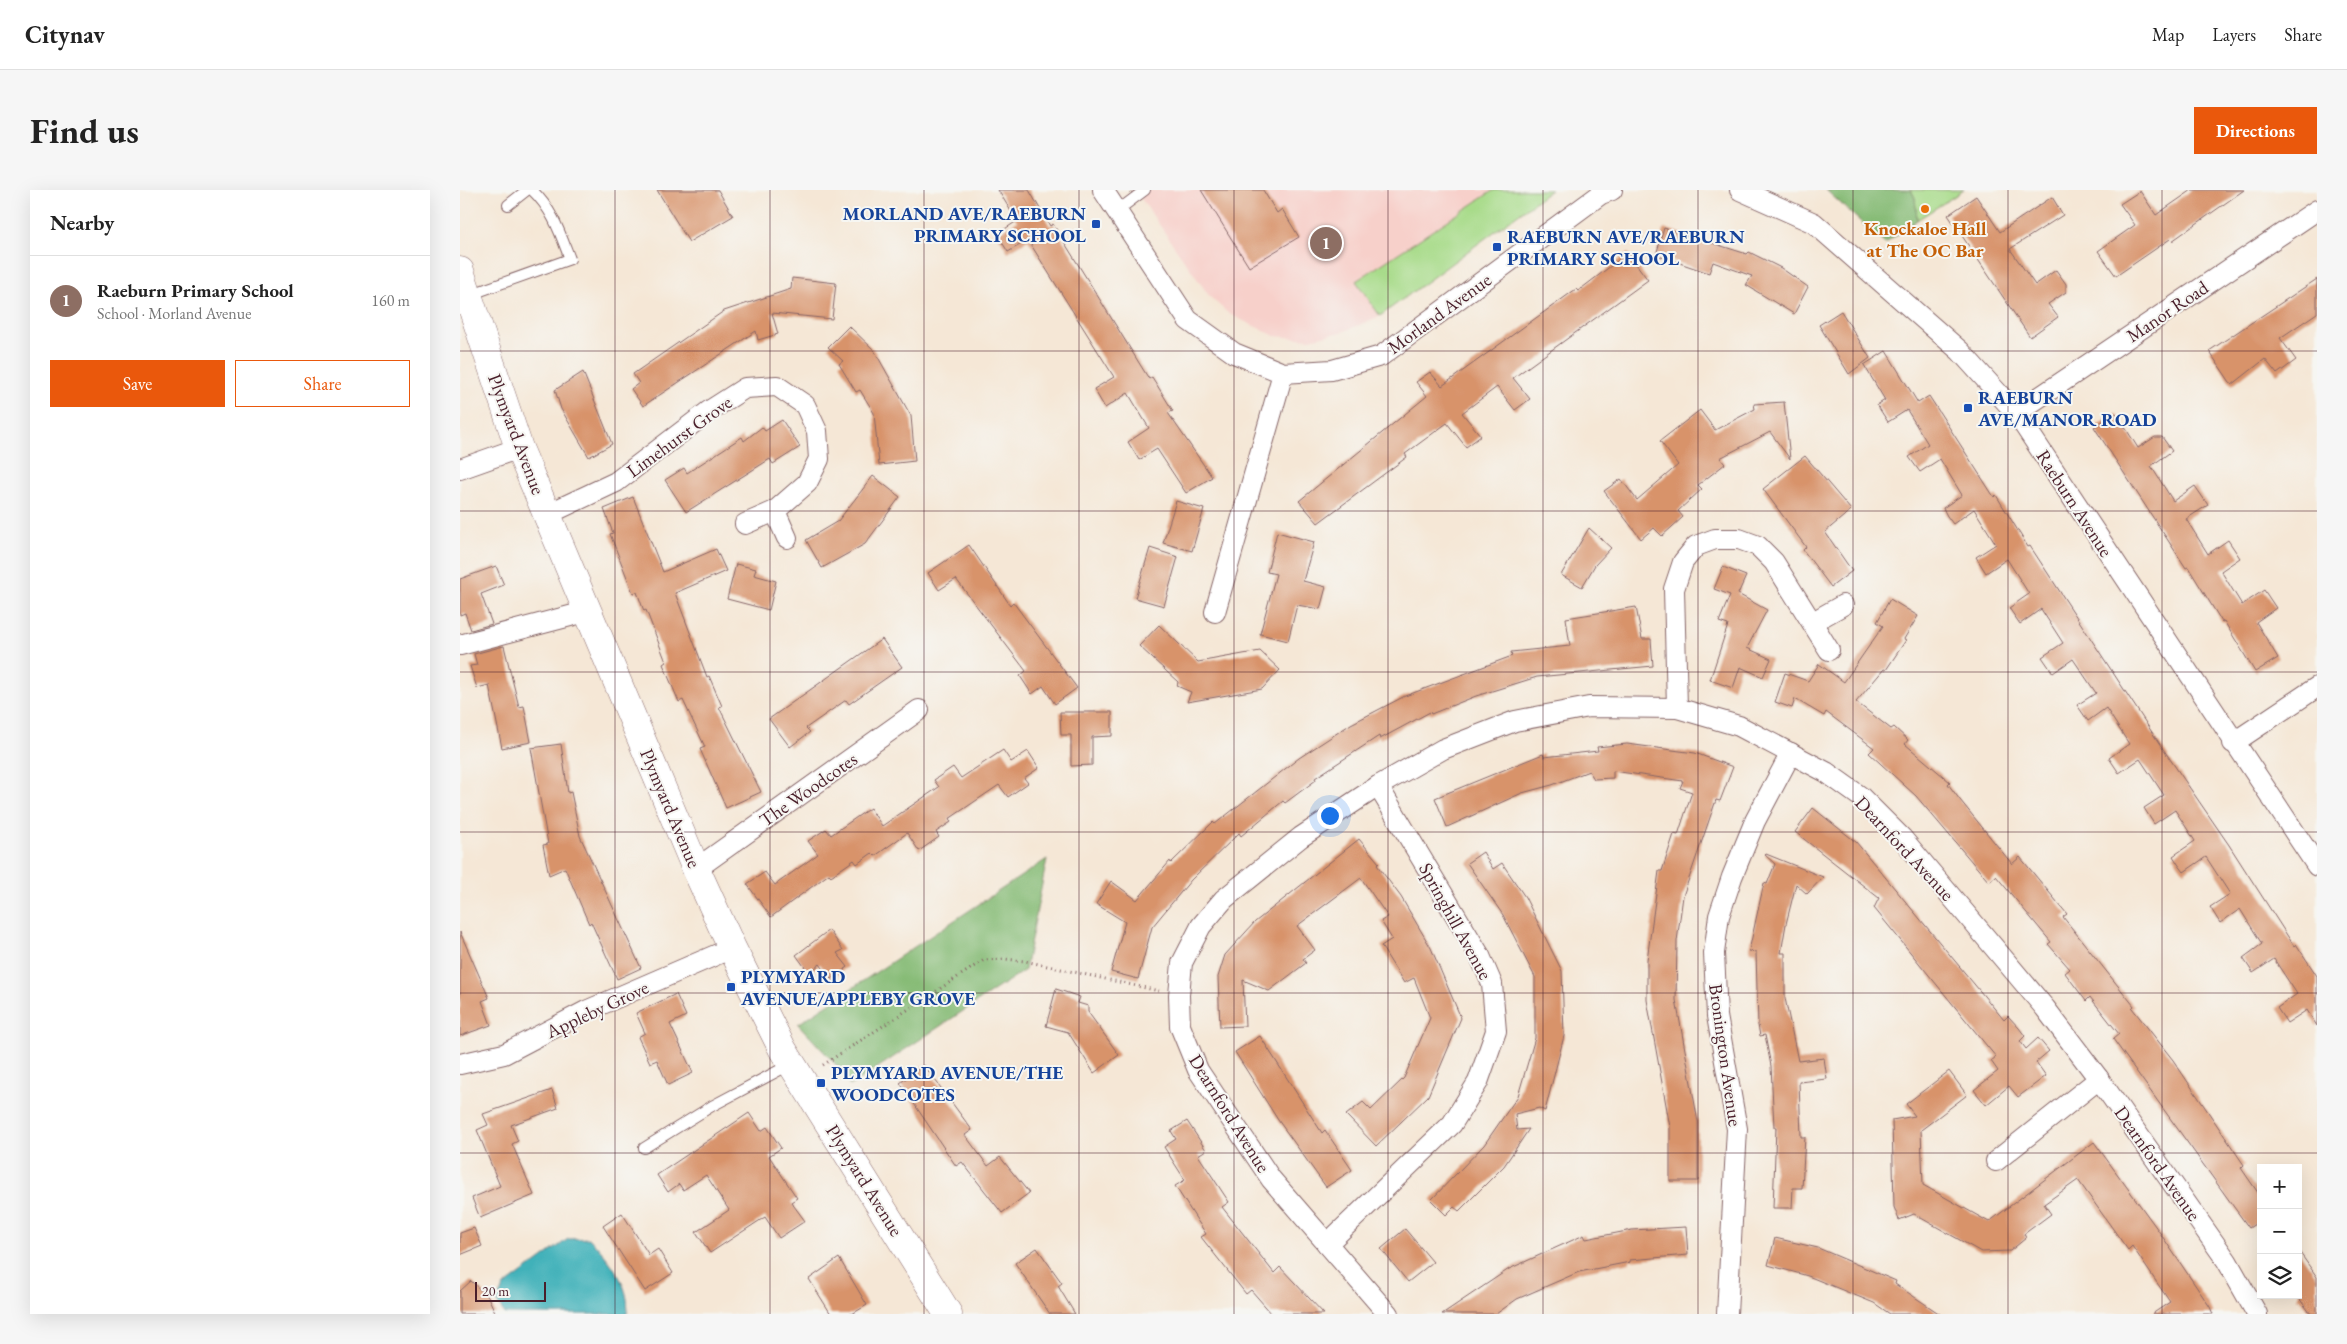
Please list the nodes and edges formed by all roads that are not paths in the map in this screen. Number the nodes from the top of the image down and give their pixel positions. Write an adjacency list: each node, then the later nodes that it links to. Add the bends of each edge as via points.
1 (527, 190): 7 (lane)
2 (532, 190): 10 (lane, via 555,218 570,260)
3 (1103, 190): 9 (street, Morland Avenue)
4 (1146, 190): 9 (lane)
5 (1740, 190): 12 (street, Raeburn Avenue, via 1814,223 1960,351)
6 (1607, 192): 11 (street, Morland Avenue, via 1381,356 1332,370)
7 (508, 205)
8 (2317, 210): 12 (street, Manor Road)
9 (1117, 211): 11 (street, Morland Avenue, via 1188,320 1234,353)
10 (464, 283): 13 (street, Plymyard Avenue)
11 (1283, 373): 21 (street)
12 (2016, 413): 28 (street, Raeburn Avenue)
13 (519, 448): 14 (street); 16 (street, Plymyard Avenue)
14 (460, 469)
15 (774, 511): 16 (street, Limehurst Grove, via 807,483 819,459 817,431 805,405 777,386 745,388 709,411 616,482); 17 (street, Limehurst Grove); 18 (street)
16 (548, 514): 20 (street, Plymyard Avenue)
17 (746, 524)
18 (787, 538)
19 (1843, 605): 22 (street)
20 (589, 611): 23 (street); 32 (street, Plymyard Avenue)
21 (1215, 612)
22 (1813, 622): 24 (street); 26 (street, via 1774,562 1758,546 1739,539 1715,539 1696,546 1683,562 1674,589)
23 (460, 645)
24 (1829, 650)
25 (2317, 686): 28 (street)
26 (1677, 708): 29 (street, Dearnford Avenue, via 1739,726); 30 (street, Dearnford Avenue, via 1589,707 1515,721 1443,749)
27 (919, 710): 32 (street, The Woodcotes)
28 (2233, 743): 31 (street, Raeburn Avenue)
29 (1791, 753): 36 (street, Dearnford Avenue, via 1826,772 1861,797 1902,838 2045,1008); 42 (street, Bronington Avenue, via 1755,821 1732,877 1719,916 1714,953 1717,1016 1737,1130)
30 (1378, 786): 39 (street, Springhill Avenue, via 1480,956 1492,984 1496,1031 1478,1082 1452,1124); 39 (street, Dearnford Avenue, via 1300,837 1224,899 1201,926 1182,963 1180,1026 1198,1070 1271,1179)
31 (2317, 866)
32 (696, 869): 33 (street, Plymyard Avenue)
33 (732, 948): 34 (street, Appleby Grove, via 586,1011 504,1054); 35 (street, Plymyard Avenue)
34 (460, 1064)
35 (797, 1072): 37 (lane, via 712,1106); 40 (street, Plymyard Avenue)
36 (2099, 1079): 38 (street); 43 (street, Dearnford Avenue, via 2227,1261)
37 (644, 1148)
38 (1996, 1161)
39 (1327, 1244): 41 (street, Dearnford Avenue)
40 (948, 1314)
41 (1388, 1314)
42 (1727, 1314)
43 (2257, 1314)

